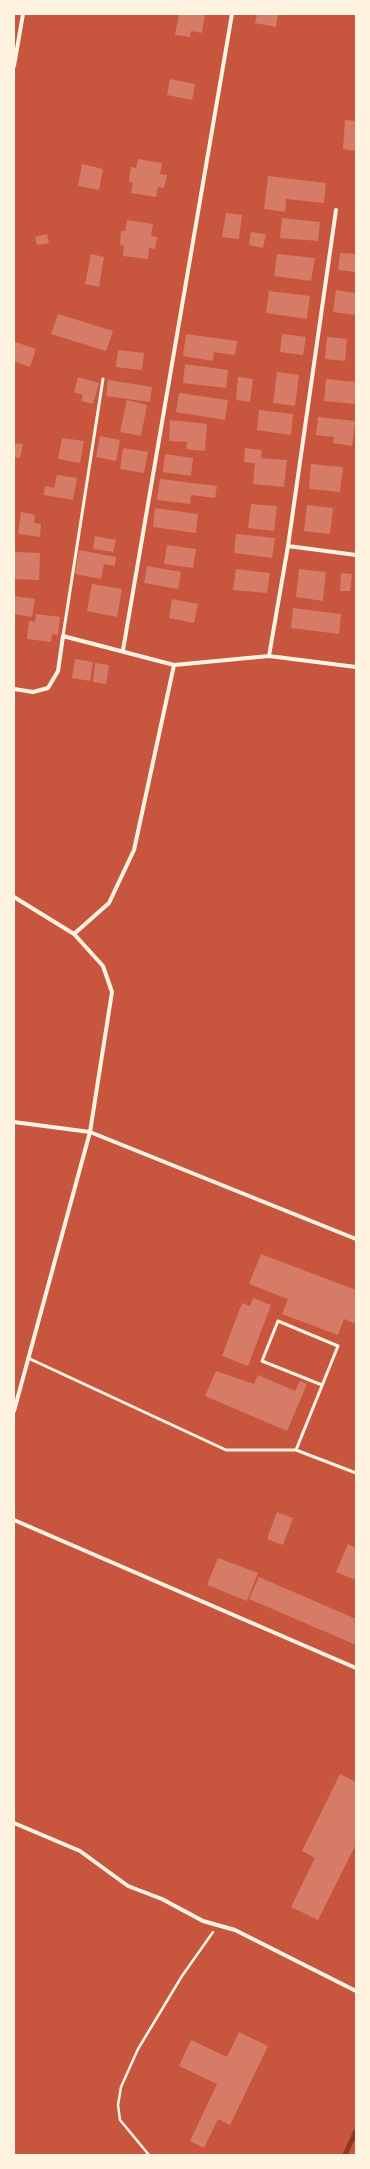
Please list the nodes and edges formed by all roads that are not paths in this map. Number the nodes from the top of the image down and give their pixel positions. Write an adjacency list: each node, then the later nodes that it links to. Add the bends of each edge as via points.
1 (23, 14): 3 (street)
2 (232, 14): 9 (street)
3 (14, 66)
4 (336, 210): 6 (street)
5 (103, 379): 8 (lane)
6 (288, 546): 7 (street); 10 (street)
7 (356, 555)
8 (63, 636): 9 (street); 13 (street, via 58,671 48,688 33,692)
9 (123, 650): 11 (street)
10 (269, 656): 11 (street); 12 (street)
11 (174, 665): 15 (street, via 134,850 108,903)
12 (356, 667)
13 (14, 689)
14 (14, 897): 15 (street)
15 (74, 934): 17 (street, via 103,966 112,992)
16 (14, 1122): 17 (street)
17 (90, 1132): 18 (street); 19 (street)
18 (356, 1239)
19 (28, 1358): 21 (street); 22 (lane, via 226,1450)
20 (322, 1385): 20 (lane, via 338,1346 278,1321 262,1361); 22 (lane)
21 (14, 1411)
22 (296, 1450): 23 (lane)
23 (356, 1473)
24 (14, 1520): 25 (street)
25 (356, 1668)
26 (14, 1823): 27 (street, via 80,1851 128,1886 162,1899 203,1921 235,1930)
27 (356, 1991)

